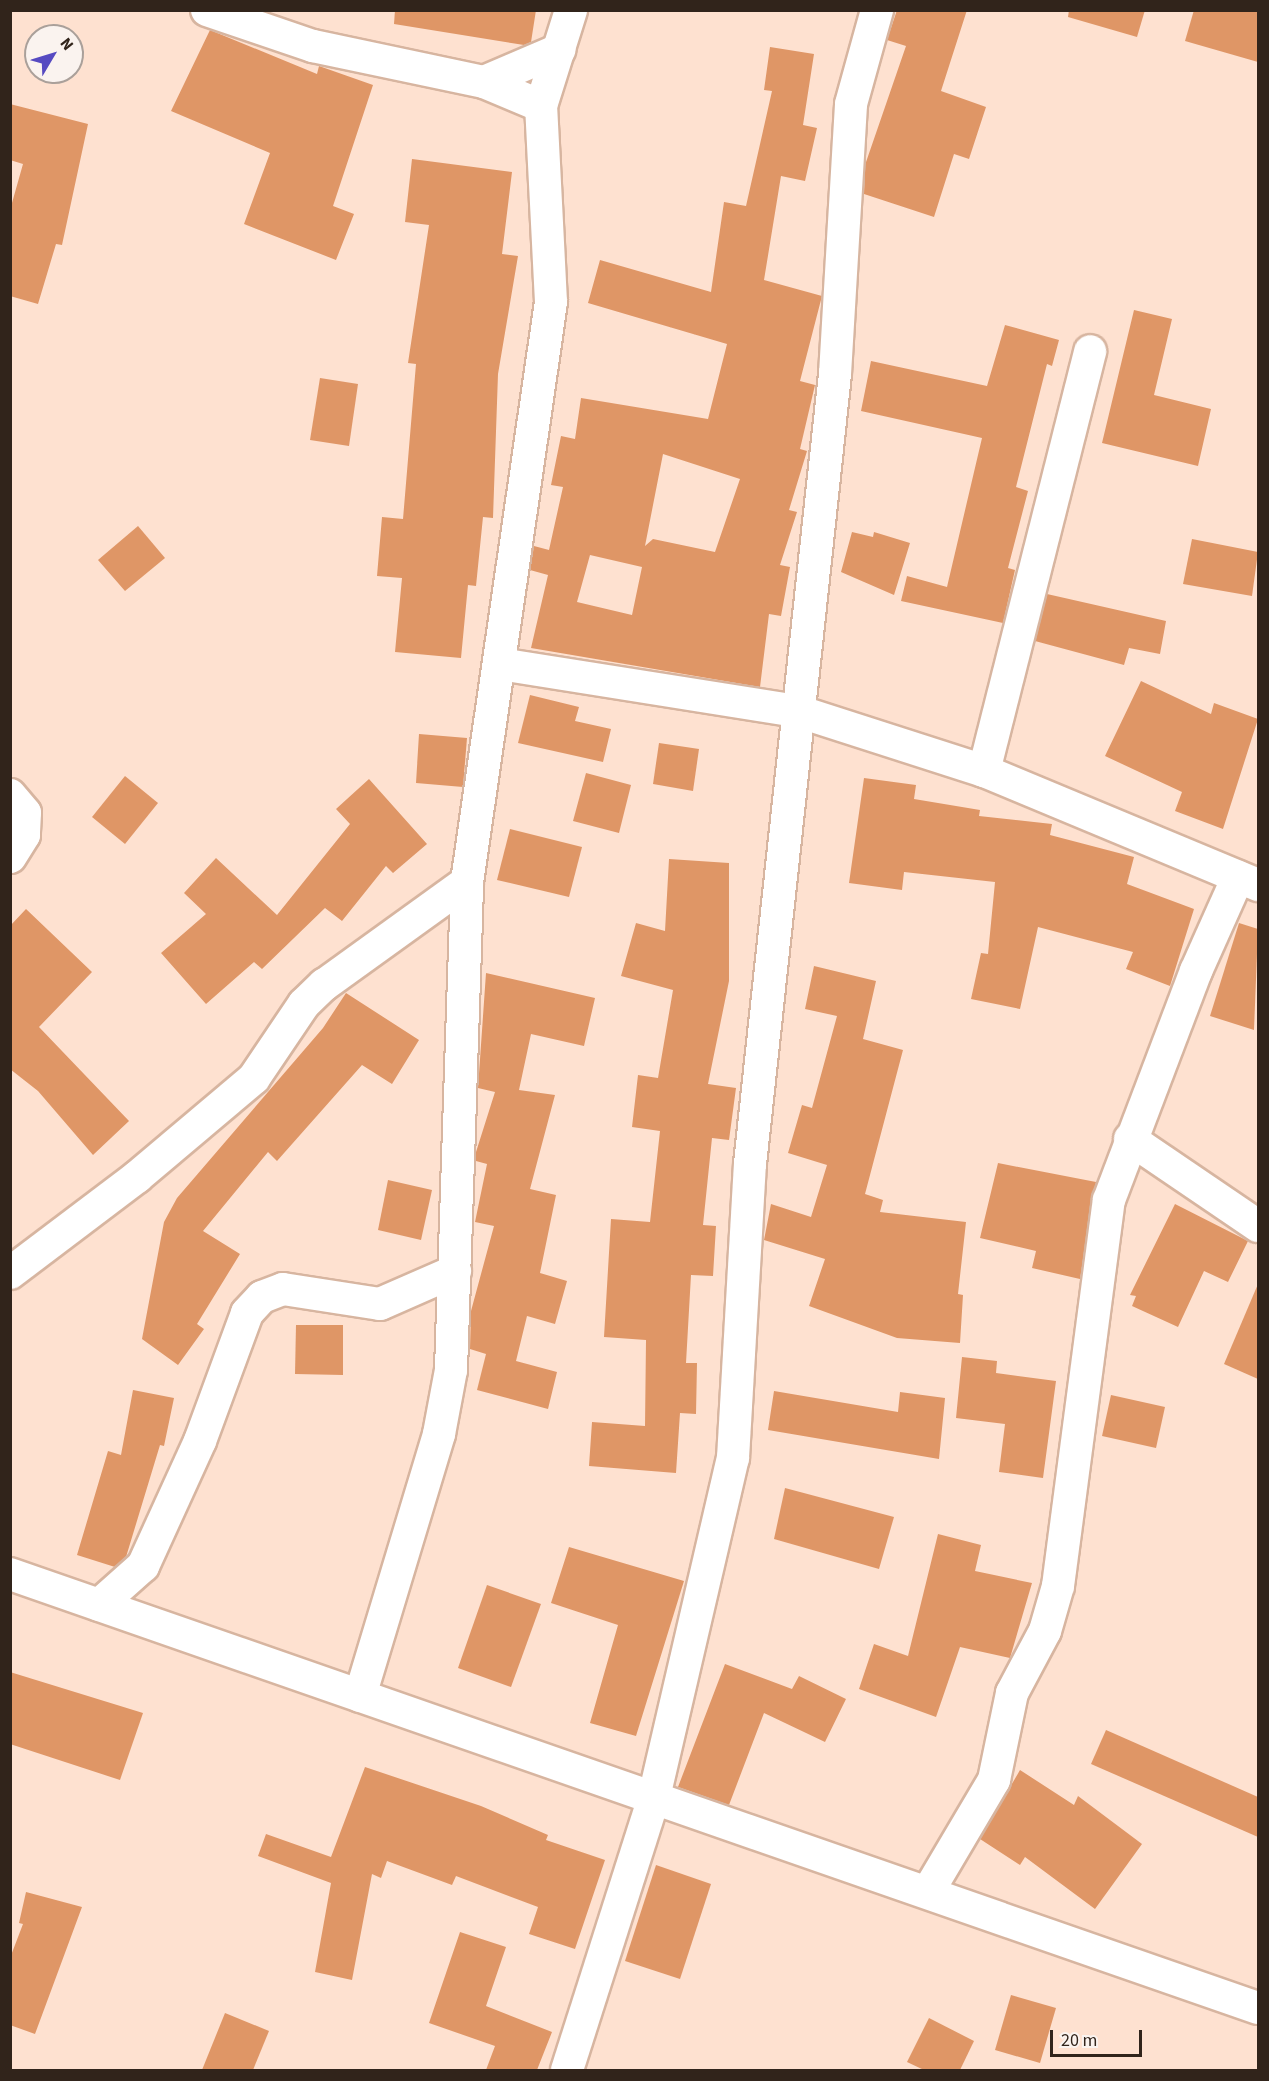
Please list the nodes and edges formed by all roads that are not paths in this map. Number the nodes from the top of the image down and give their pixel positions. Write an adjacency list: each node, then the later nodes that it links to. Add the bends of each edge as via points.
1 (207, 10): 5 (street, via 313,46)
2 (570, 10): 4 (street)
3 (877, 10): 9 (street, via 850,104 835,374)
4 (559, 50): 5 (street); 6 (street)
5 (484, 82): 6 (street)
6 (541, 106): 8 (street, via 551,302)
7 (1090, 351): 10 (street)
8 (500, 664): 9 (street); 14 (street)
9 (797, 711): 10 (street); 22 (street, via 750,1164 733,1458)
10 (984, 771): 13 (street)
11 (10, 795): 12 (street, via 25,813 24,834)
12 (10, 857)
13 (1248, 881): 15 (street)
14 (467, 882): 17 (street); 18 (street, via 324,986 304,1004 254,1078 137,1177)
15 (1130, 1139): 16 (street); 23 (street, via 1109,1200 1058,1586 1045,1631 1012,1693 994,1780)
16 (1258, 1226)
17 (455, 1271): 20 (street, via 380,1304 283,1289 262,1297 247,1313 200,1441 143,1566); 21 (street, via 451,1370 439,1434)
18 (10, 1273)
19 (10, 1575): 20 (street)
20 (99, 1605): 21 (street)
21 (360, 1696): 22 (street)
22 (654, 1797): 23 (street); 25 (street)
23 (929, 1890): 24 (street)
24 (1258, 2008)
25 (567, 2070)

